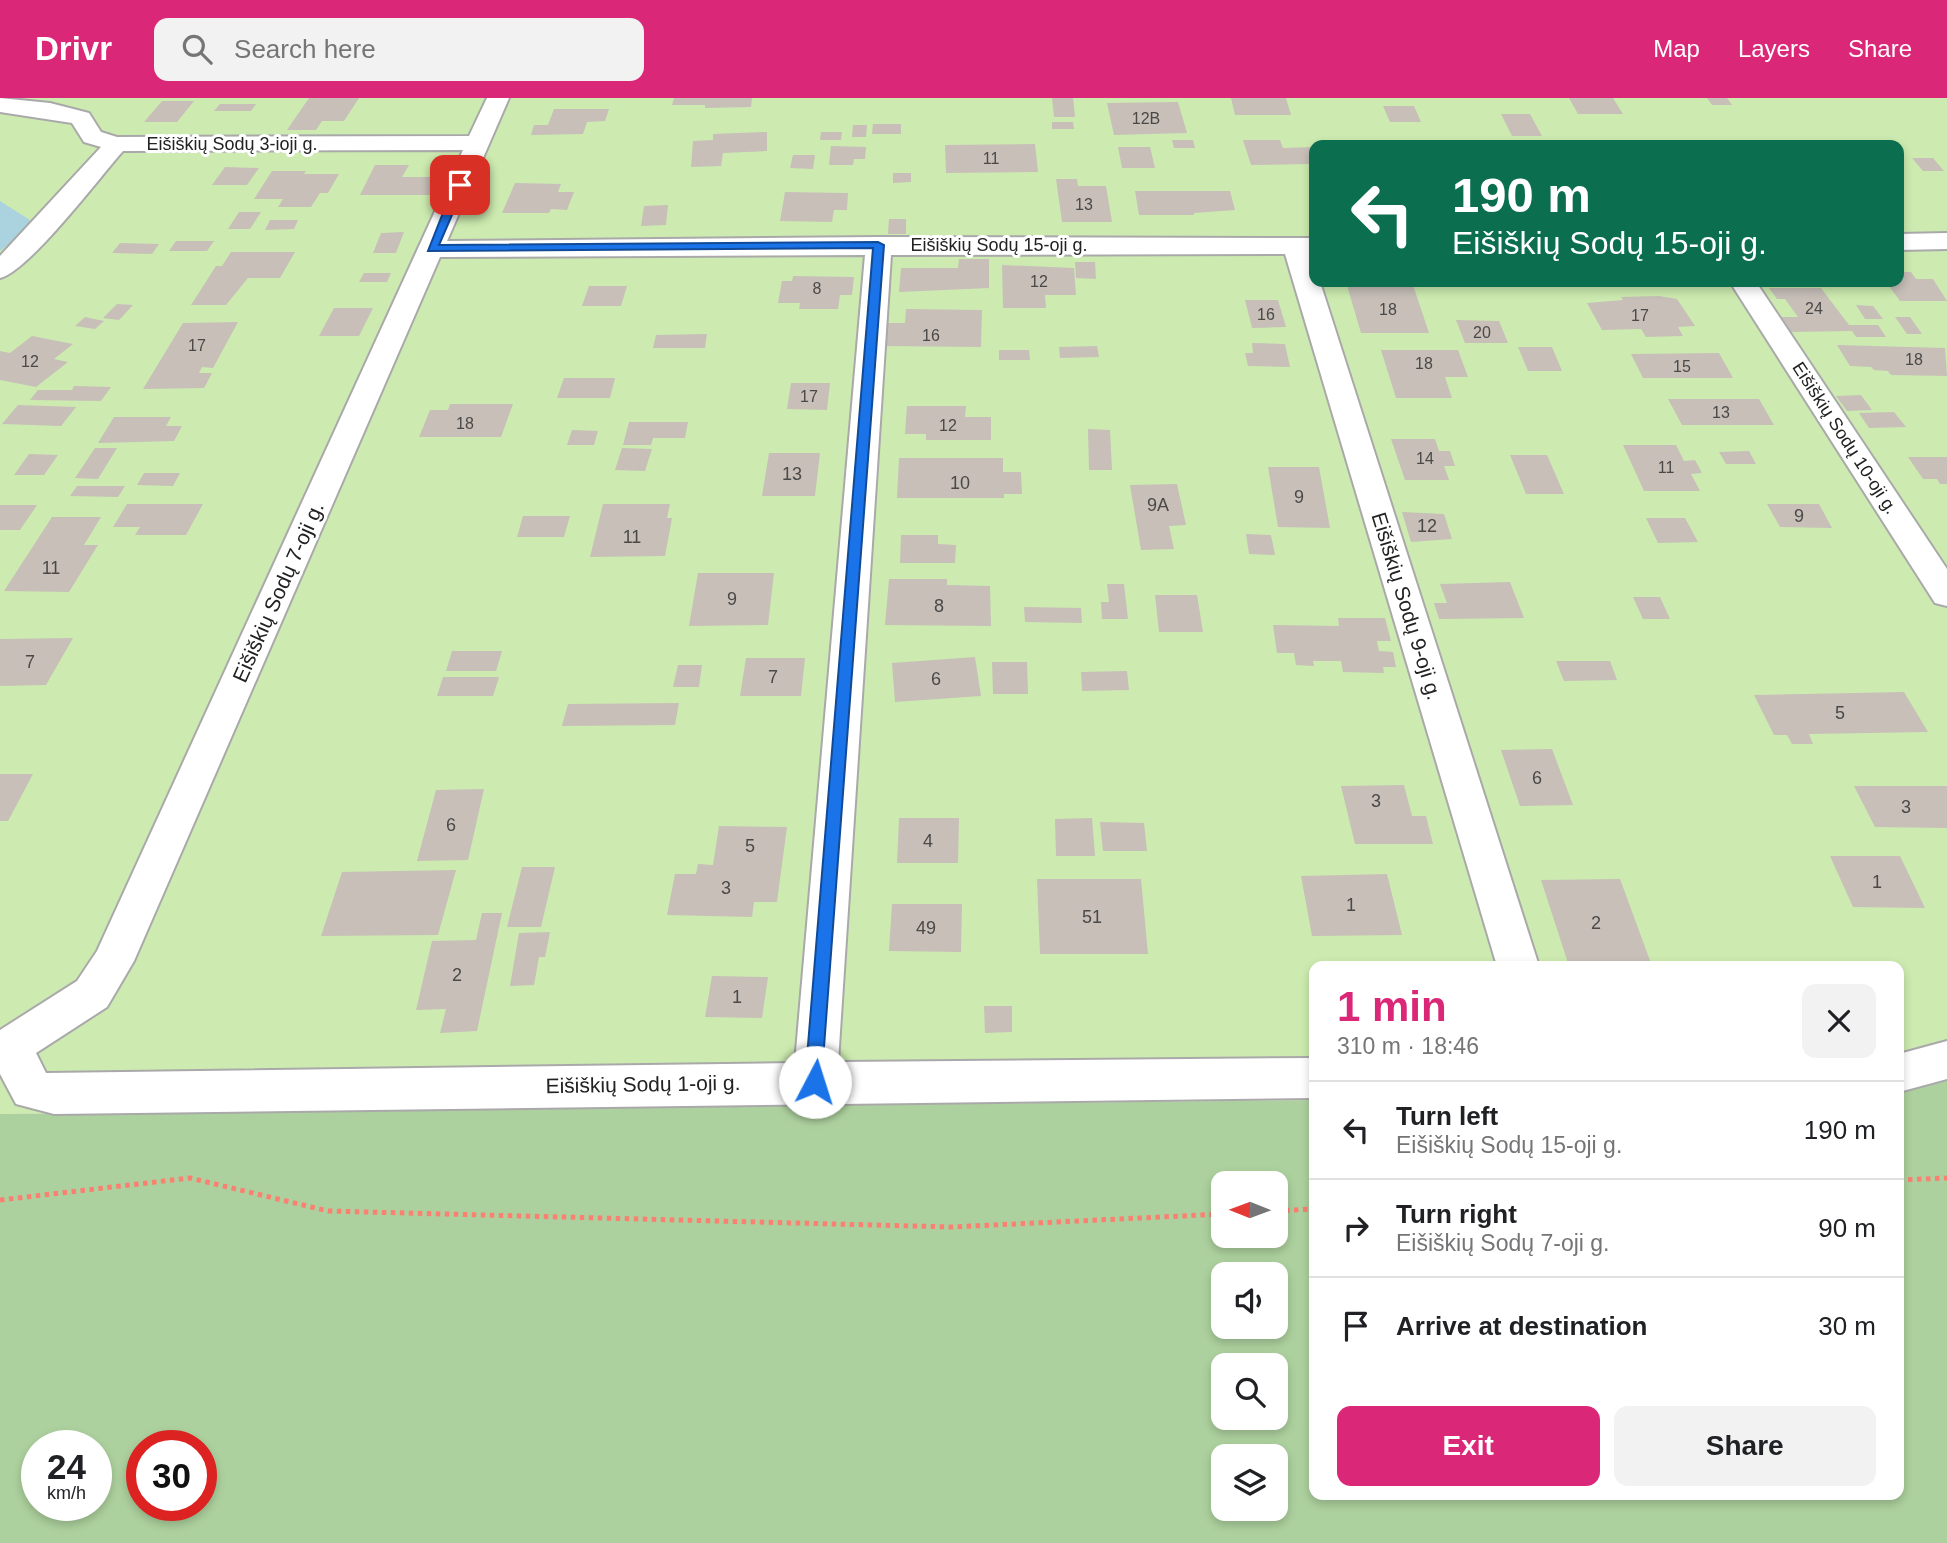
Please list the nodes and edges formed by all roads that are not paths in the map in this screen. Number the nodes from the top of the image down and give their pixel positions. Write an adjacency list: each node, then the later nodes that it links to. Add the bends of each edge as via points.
1 (498, 98): 3 (street, Eišiškių Sodų 7-oji g.)
2 (0, 105): 4 (street, Eišiškių Sodų 3-ioji g., via 89,111 92,136)
3 (478, 143): 4 (street, Eišiškių Sodų 3-ioji g.); 9 (street, Eišiškių Sodų 7-oji g.)
4 (116, 144): 10 (street)
5 (1947, 241): 6 (street)
6 (1904, 242)
7 (878, 245): 8 (street, Eišiškių Sodų 15-oji g.); 9 (street, Eišiškių Sodų 15-oji g.); 19 (street)
8 (1305, 246)
9 (432, 249): 15 (street, Eišiškių Sodų 7-oji g., via 113,961 92,994)
10 (0, 270)
11 (1317, 287): 14 (street, Eišiškių Sodų 9-oji g.)
12 (1746, 287): 13 (street, Eišiškių Sodų 10-oji g.)
13 (1947, 595)
14 (1517, 961)
15 (6, 1048): 19 (street, Eišiškių Sodų 1-oji g., via 32,1090 54,1094)
16 (1947, 1060): 17 (street)
17 (1904, 1072)
18 (1309, 1078): 19 (street, Eišiškių Sodų 1-oji g.)
19 (815, 1082)

